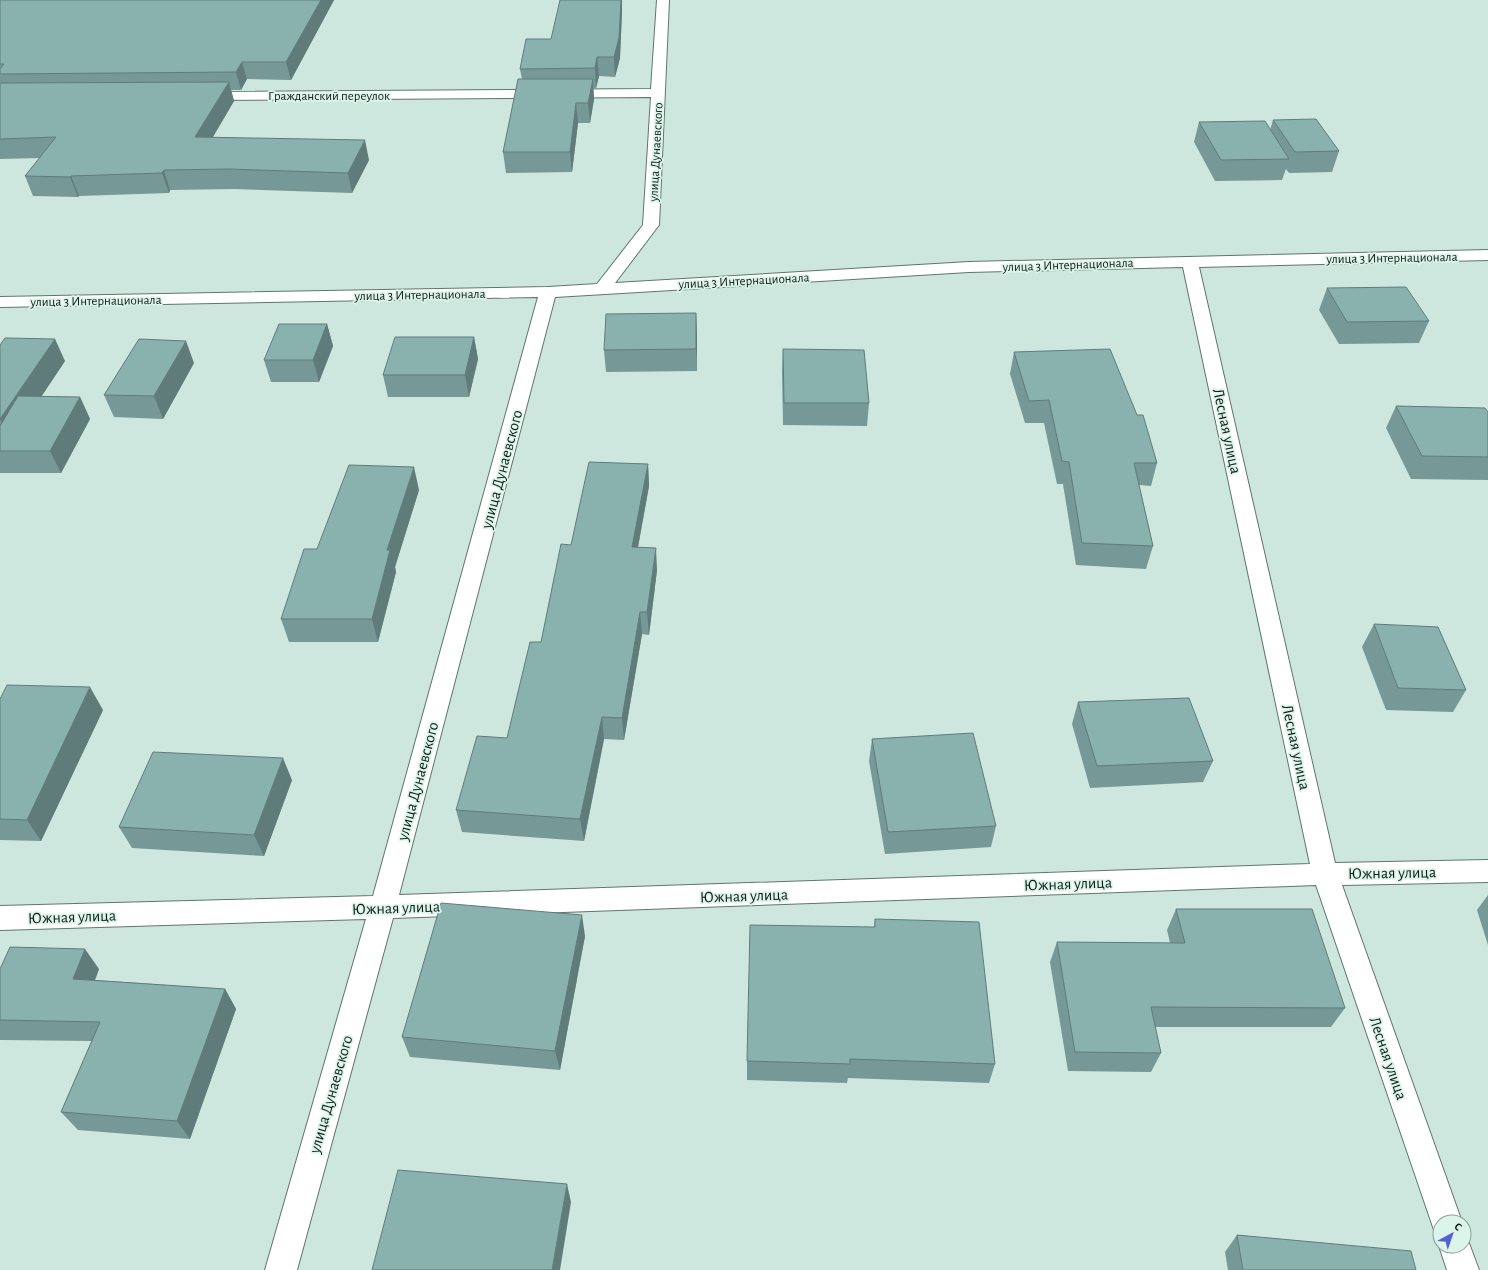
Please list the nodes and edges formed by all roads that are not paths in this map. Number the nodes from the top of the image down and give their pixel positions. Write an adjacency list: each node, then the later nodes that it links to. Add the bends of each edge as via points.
1 (663, 0): 2 (street, улица Дунаевского)
2 (658, 93): 3 (street, Гражданский переулок); 6 (street, улица Дунаевского, via 651,225)
3 (190, 96)
4 (1488, 255): 5 (street, улица 3 Интернационала)
5 (1190, 261): 6 (street, улица 3 Интернационала, via 969,267); 10 (street, Лесная улица)
6 (603, 288): 7 (street, улица 3 Интернационала)
7 (548, 292): 8 (street, улица 3 Интернационала); 11 (street, улица Дунаевского)
8 (0, 302)
9 (1488, 871): 10 (street, Южная улица)
10 (1325, 874): 11 (street, Южная улица); 13 (street, Лесная улица)
11 (383, 907): 12 (street, Южная улица); 15 (street, улица Дунаевского)
12 (0, 918)
13 (1443, 1214)
14 (1458, 1254): 16 (street)
15 (281, 1270)
16 (1463, 1270)

